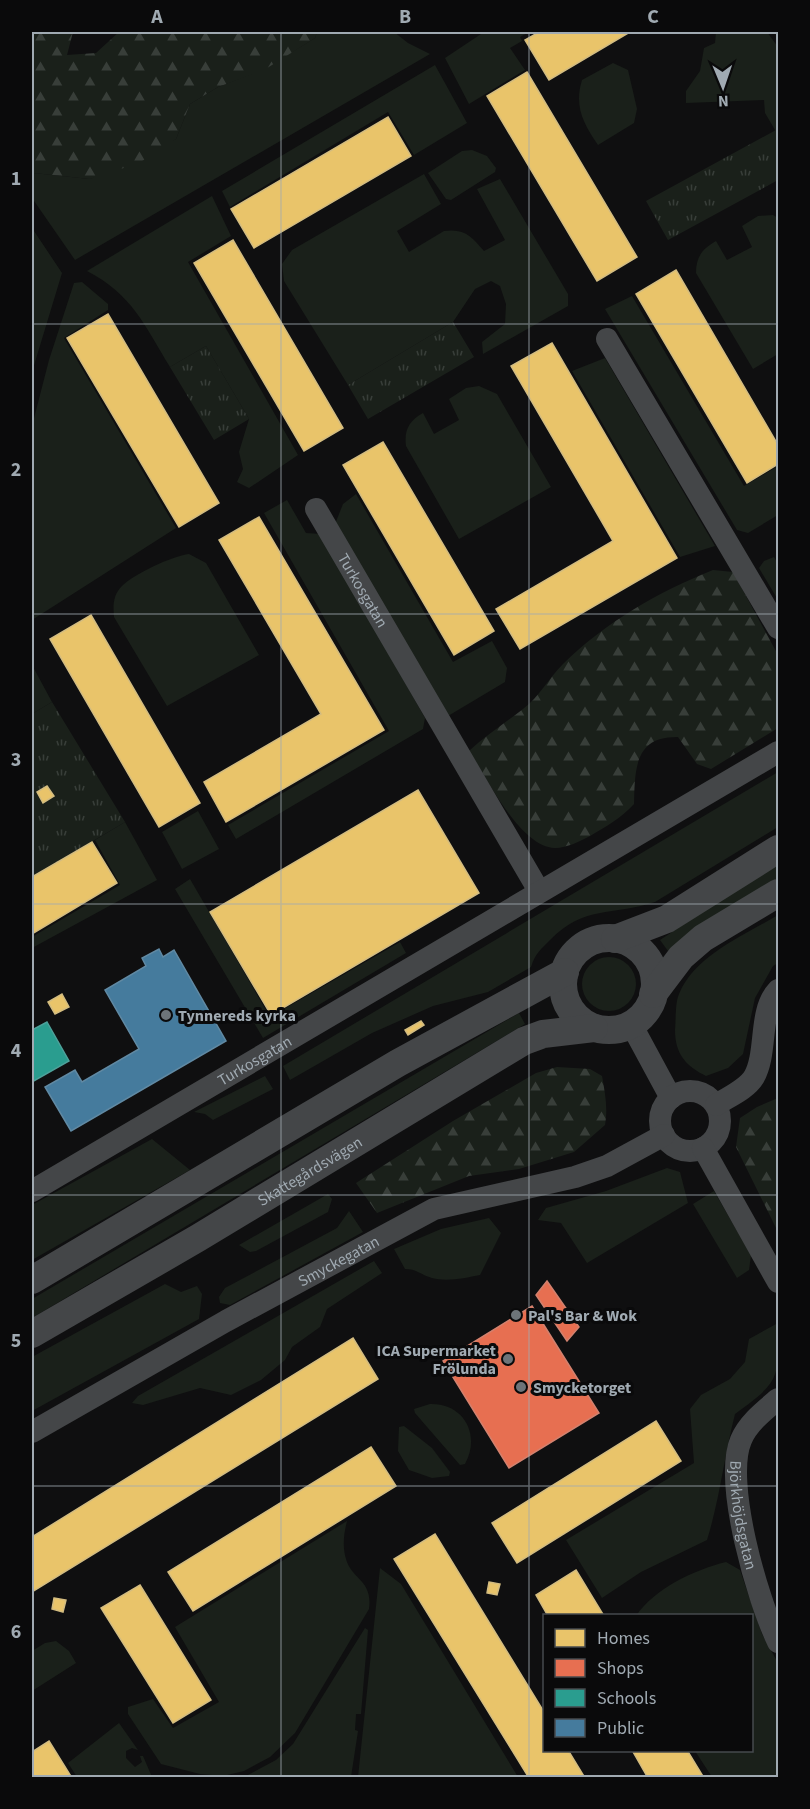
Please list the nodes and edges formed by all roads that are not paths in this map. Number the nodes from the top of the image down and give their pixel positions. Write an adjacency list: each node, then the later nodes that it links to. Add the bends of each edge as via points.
1 (607, 339): 3 (street)
2 (316, 509): 6 (street, Turkosgatan)
3 (778, 628)
4 (778, 752): 6 (street, Turkosgatan)
5 (778, 849): 8 (street, via 667,919)
6 (539, 891): 18 (street, Turkosgatan)
7 (778, 894): 11 (street, via 695,944)
8 (615, 939): 9 (street, via 599,939 584,946); 11 (street, via 633,945 646,958 654,976)
9 (564, 972): 13 (street, via 564,992 571,1010); 19 (street, via 398,1064)
10 (778, 990): 15 (street, via 769,1008 754,1077)
11 (653, 994): 12 (street, via 643,1015)
12 (631, 1024): 13 (street, Skattegårdsvägen, via 613,1030); 14 (street)
13 (594, 1028): 21 (street, Skattegårdsvägen, via 543,1034 524,1041)
14 (671, 1098): 15 (street, via 695,1091); 16 (street, via 661,1115)
15 (716, 1105): 17 (street, via 719,1130)
16 (664, 1135): 17 (street, via 681,1150); 23 (street, Smyckegatan, via 607,1166 455,1203 413,1219)
17 (703, 1148): 20 (street)
18 (32, 1191)
19 (32, 1280)
20 (778, 1282)
21 (32, 1334)
22 (778, 1399): 24 (street, Björkhöjdsgatan, via 741,1439 735,1484 763,1607)
23 (32, 1432)
24 (778, 1642)

